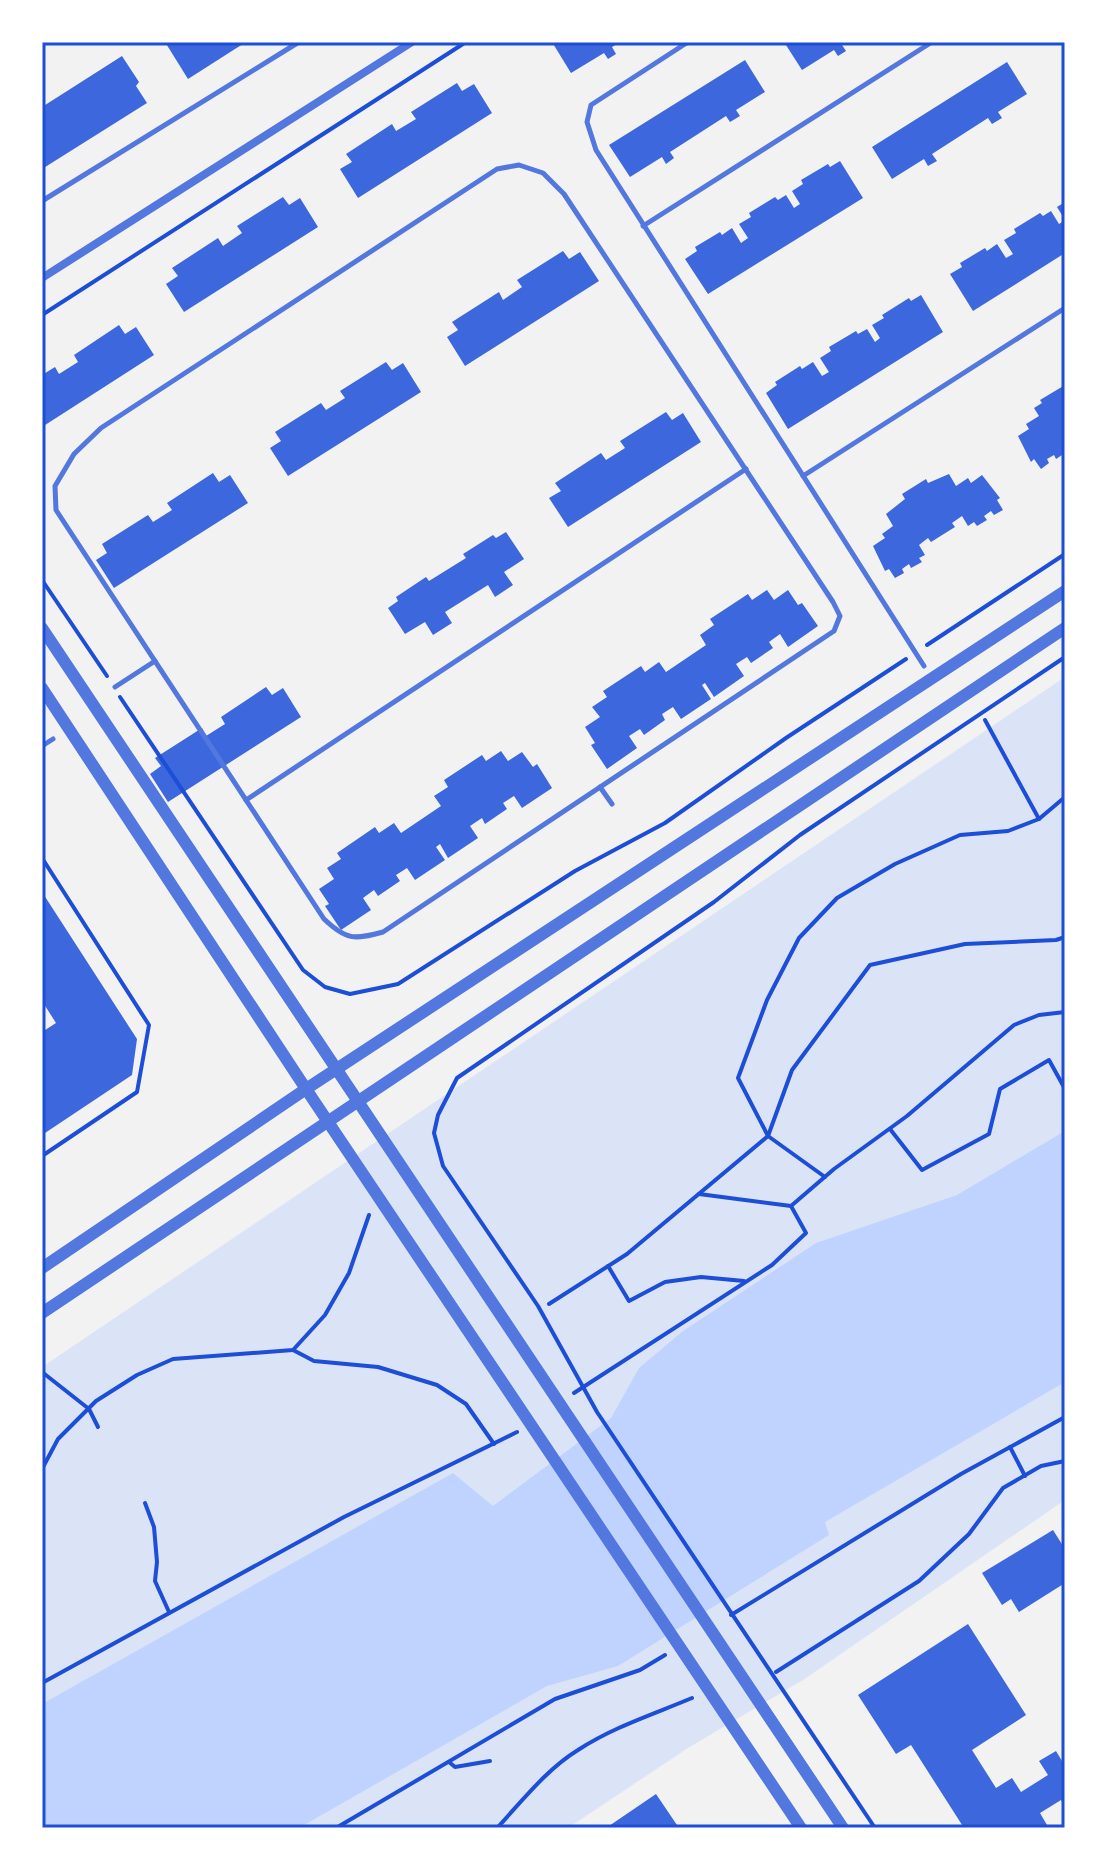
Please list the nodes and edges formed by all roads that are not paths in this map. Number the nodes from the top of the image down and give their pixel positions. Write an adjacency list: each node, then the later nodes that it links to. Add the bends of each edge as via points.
1 (299, 42): 5 (lane)
2 (412, 42): 7 (street)
3 (688, 42): 6 (lane, via 591,105 589,113 596,150)
4 (932, 42): 6 (lane)
5 (42, 201)
6 (643, 226): 10 (lane)
7 (42, 278)
8 (1065, 308): 10 (lane)
9 (746, 469): 14 (lane, via 564,194 543,173 519,165 497,169 101,428 74,454 55,486 56,510); 20 (lane, via 833,602 840,616 834,631); 21 (lane)
10 (803, 476): 15 (lane)
11 (1065, 591): 23 (street)
12 (42, 628): 24 (street)
13 (1065, 628): 24 (street)
14 (155, 661): 16 (lane); 21 (lane)
15 (924, 666)
16 (113, 685)
17 (42, 688): 23 (street)
18 (53, 739): 19 (lane)
19 (42, 746)
20 (600, 787): 21 (lane, via 383,932 359,938 340,934 324,919); 22 (lane)
21 (246, 800)
22 (612, 804)
23 (306, 1089): 25 (street); 26 (street)
24 (357, 1101): 25 (street); 29 (street)
25 (327, 1120): 27 (street); 28 (street)
26 (42, 1268)
27 (42, 1313)
28 (801, 1828)
29 (843, 1828)

